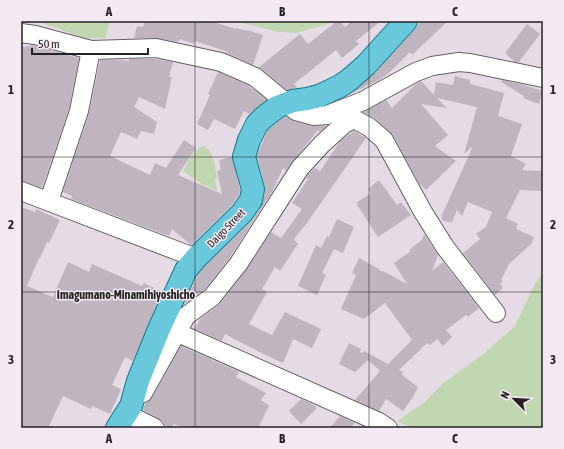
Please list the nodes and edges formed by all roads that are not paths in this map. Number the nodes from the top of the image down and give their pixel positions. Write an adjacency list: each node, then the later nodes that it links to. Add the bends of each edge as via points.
1 (406, 21): 5 (main road, Daigo Street, via 349,80 319,96)
2 (21, 33): 3 (street)
3 (91, 50): 5 (street, via 156,48 221,62 255,77); 7 (street, via 79,111)
4 (543, 78): 5 (street, via 459,62 432,66 416,72 362,101 327,115 314,116 302,113)
5 (286, 103): 8 (main road, Daigo Street, via 263,118 249,140 244,157 253,189 248,205)
6 (21, 191): 7 (street)
7 (49, 201): 8 (street)
8 (196, 258): 11 (main road, Daigo Street, via 186,270)
9 (496, 313): 10 (street, via 445,247 384,140 369,127 354,119 344,124 300,168 239,263 212,297 186,316)
10 (176, 332): 11 (street, via 143,393); 12 (street)
11 (126, 412): 13 (street)
12 (378, 426)
13 (155, 428)

